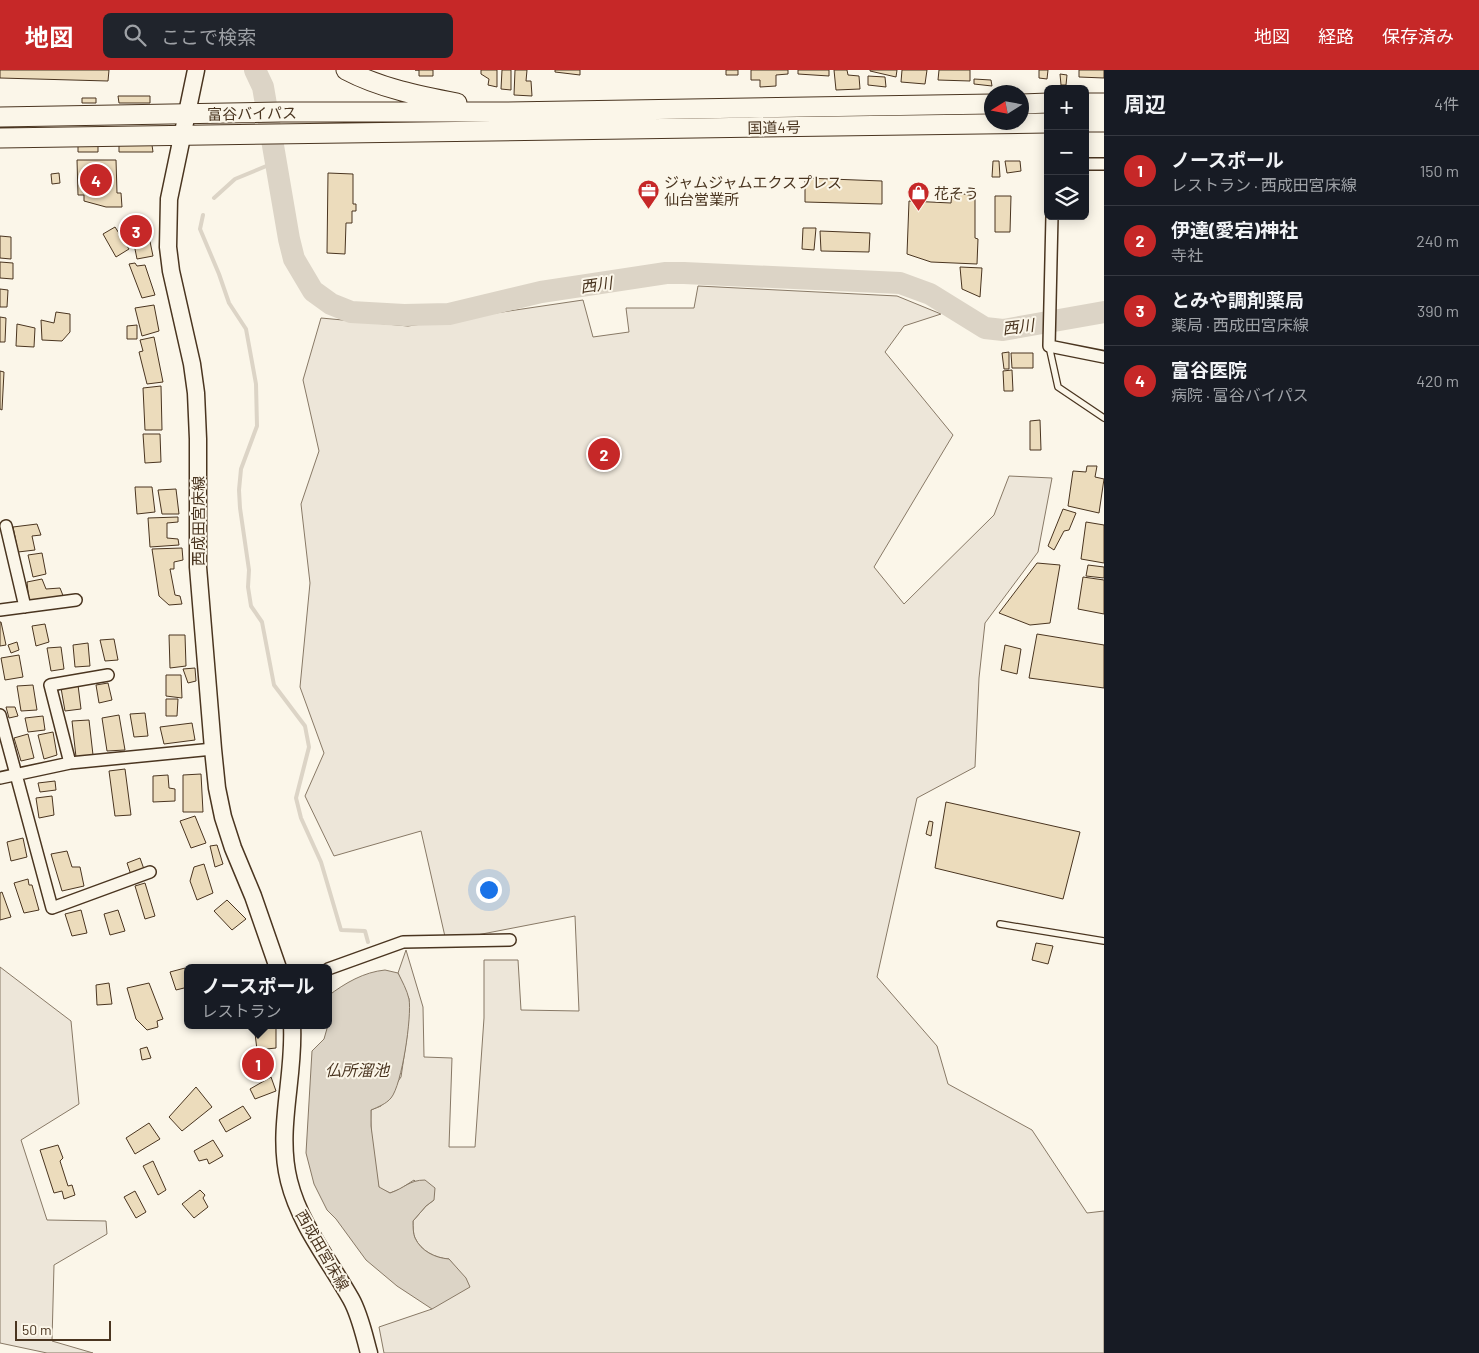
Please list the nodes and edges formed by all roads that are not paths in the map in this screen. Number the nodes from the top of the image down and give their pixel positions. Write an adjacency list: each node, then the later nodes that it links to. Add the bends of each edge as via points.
1 (196, 70): 9 (main road, 西成田宮床線)
2 (346, 70): 8 (highway, via 422,96)
3 (1044, 103): 7 (highway)
4 (1089, 103): 5 (highway)
5 (1104, 103)
6 (984, 104): 8 (highway, 国道4号)
7 (1029, 104)
8 (504, 112): 9 (highway, 富谷バイパス)
9 (187, 114): 10 (highway, 富谷バイパス); 15 (main road, 西成田宮床線)
10 (0, 117)
11 (1089, 122): 12 (highway)
12 (1104, 122)
13 (1044, 123): 14 (highway, 国道4号)
14 (501, 132): 15 (highway, 富谷バイパス)
15 (183, 136): 16 (highway, 富谷バイパス); 29 (main road, 西成田宮床線, via 169,199 168,247 196,393 198,567)
16 (0, 138)
17 (1089, 164): 18 (street)
18 (1104, 164)
19 (1052, 220): 20 (street)
20 (1049, 346): 21 (street); 22 (lane, via 1058,387)
21 (1104, 357)
22 (1104, 418)
23 (6, 526): 25 (street)
24 (76, 600): 25 (street)
25 (25, 607): 26 (street)
26 (0, 610)
27 (108, 675): 30 (street, via 50,685)
28 (0, 715): 31 (street)
29 (213, 749): 30 (street); 37 (main road, 西成田宮床線, via 223,817)
30 (70, 763): 31 (street)
31 (16, 775): 32 (street); 33 (street, via 52,908)
32 (0, 778)
33 (150, 872)
34 (1000, 924): 36 (lane)
35 (510, 940): 38 (street, via 403,942)
36 (1104, 941)
37 (277, 964)
38 (332, 968)
39 (292, 1029): 40 (main road, 西成田宮床線, via 285,1127 288,1180 308,1230 352,1300)
40 (368, 1353)

